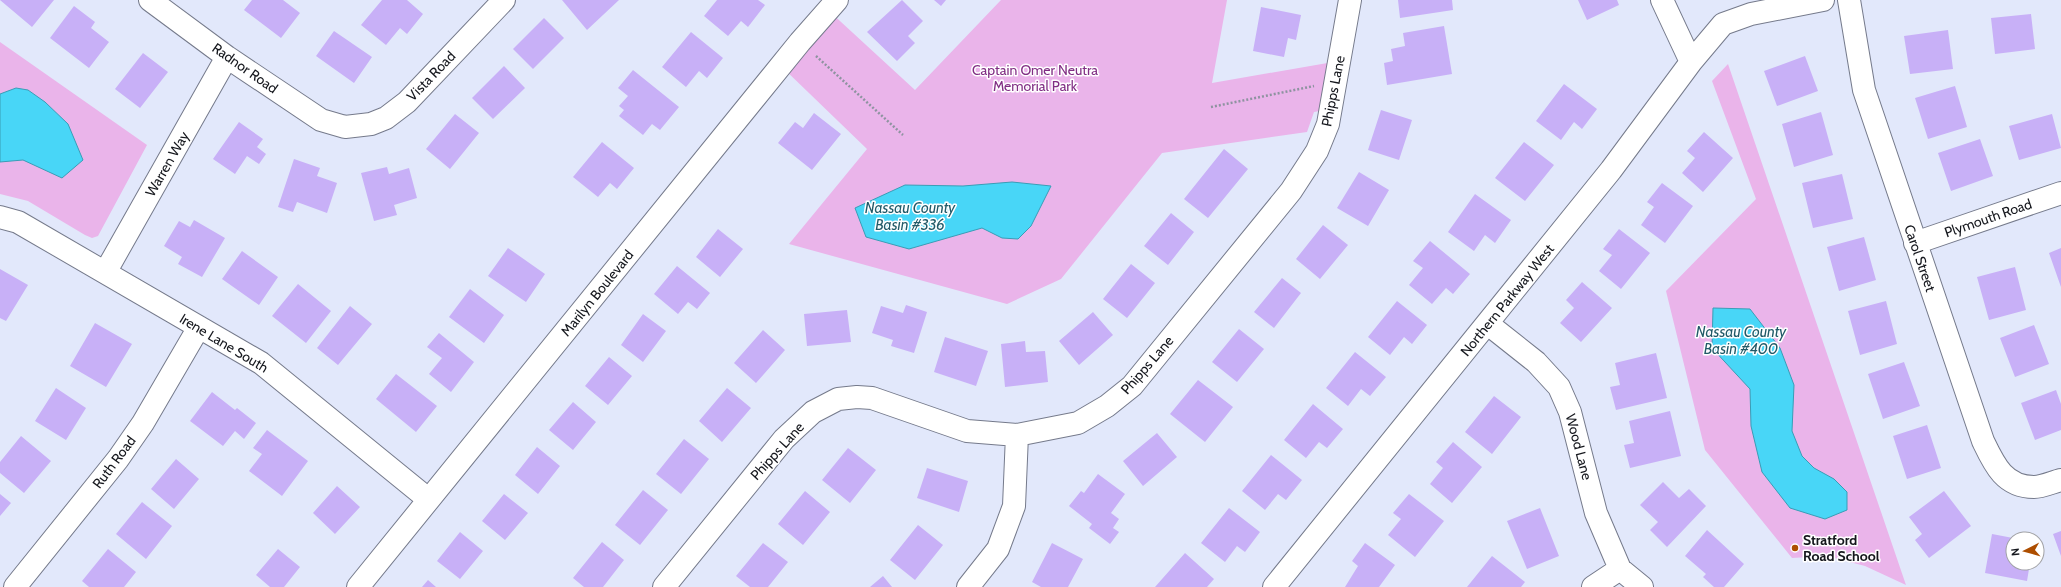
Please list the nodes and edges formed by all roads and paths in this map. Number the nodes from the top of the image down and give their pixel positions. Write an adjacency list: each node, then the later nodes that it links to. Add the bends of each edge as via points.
1 (150, 0): 9 (street, Radnor Road)
2 (504, 0): 13 (street, Vista Road, via 407,102 386,118 371,124)
3 (837, 0): 8 (street, Marilyn Boulevard)
4 (1350, 0): 11 (street, Phipps Lane)
5 (1662, 0): 10 (street)
6 (1849, 0): 17 (street, Carol Street, via 1864,90)
7 (1809, 1): 10 (street, Northern Parkway West, via 1751,14 1723,24)
8 (800, 42): 14 (path); 23 (street, Marilyn Boulevard)
9 (227, 57): 13 (street, Radnor Road, via 321,120); 18 (street, Warren Way)
10 (1690, 62): 19 (street, Northern Parkway West, via 1611,170)
11 (1335, 82): 12 (path); 21 (street, Phipps Lane, via 1328,124 1317,151 1291,191 1132,386 1107,406 1078,423)
12 (1211, 106)
13 (345, 127)
14 (903, 135)
15 (2061, 193): 17 (street, Plymouth Road)
16 (0, 217): 18 (street, Irene Lane South, via 18,222)
17 (1915, 243): 22 (street, Carol Street, via 1982,441 1995,466 2013,484 2035,487)
18 (106, 272): 20 (street, Irene Lane South)
19 (1488, 324): 24 (street, Wood Lane, via 1536,362 1559,387 1570,412 1596,513); 29 (street, Northern Parkway West)
20 (199, 327): 23 (street, Irene Lane South, via 261,362); 25 (street, Ruth Road, via 143,423 118,460)
21 (1017, 435): 27 (street, Phipps Lane, via 967,431 872,398 838,399 813,412 784,439); 28 (street, via 1014,506 998,549)
22 (2061, 480)
23 (428, 499): 26 (street, Marilyn Boulevard)
24 (1620, 569): 30 (street); 31 (street, Wood Lane)
25 (15, 587)
26 (358, 587)
27 (664, 587)
28 (968, 587)
29 (1274, 587)
30 (1593, 587)
31 (1642, 587)

